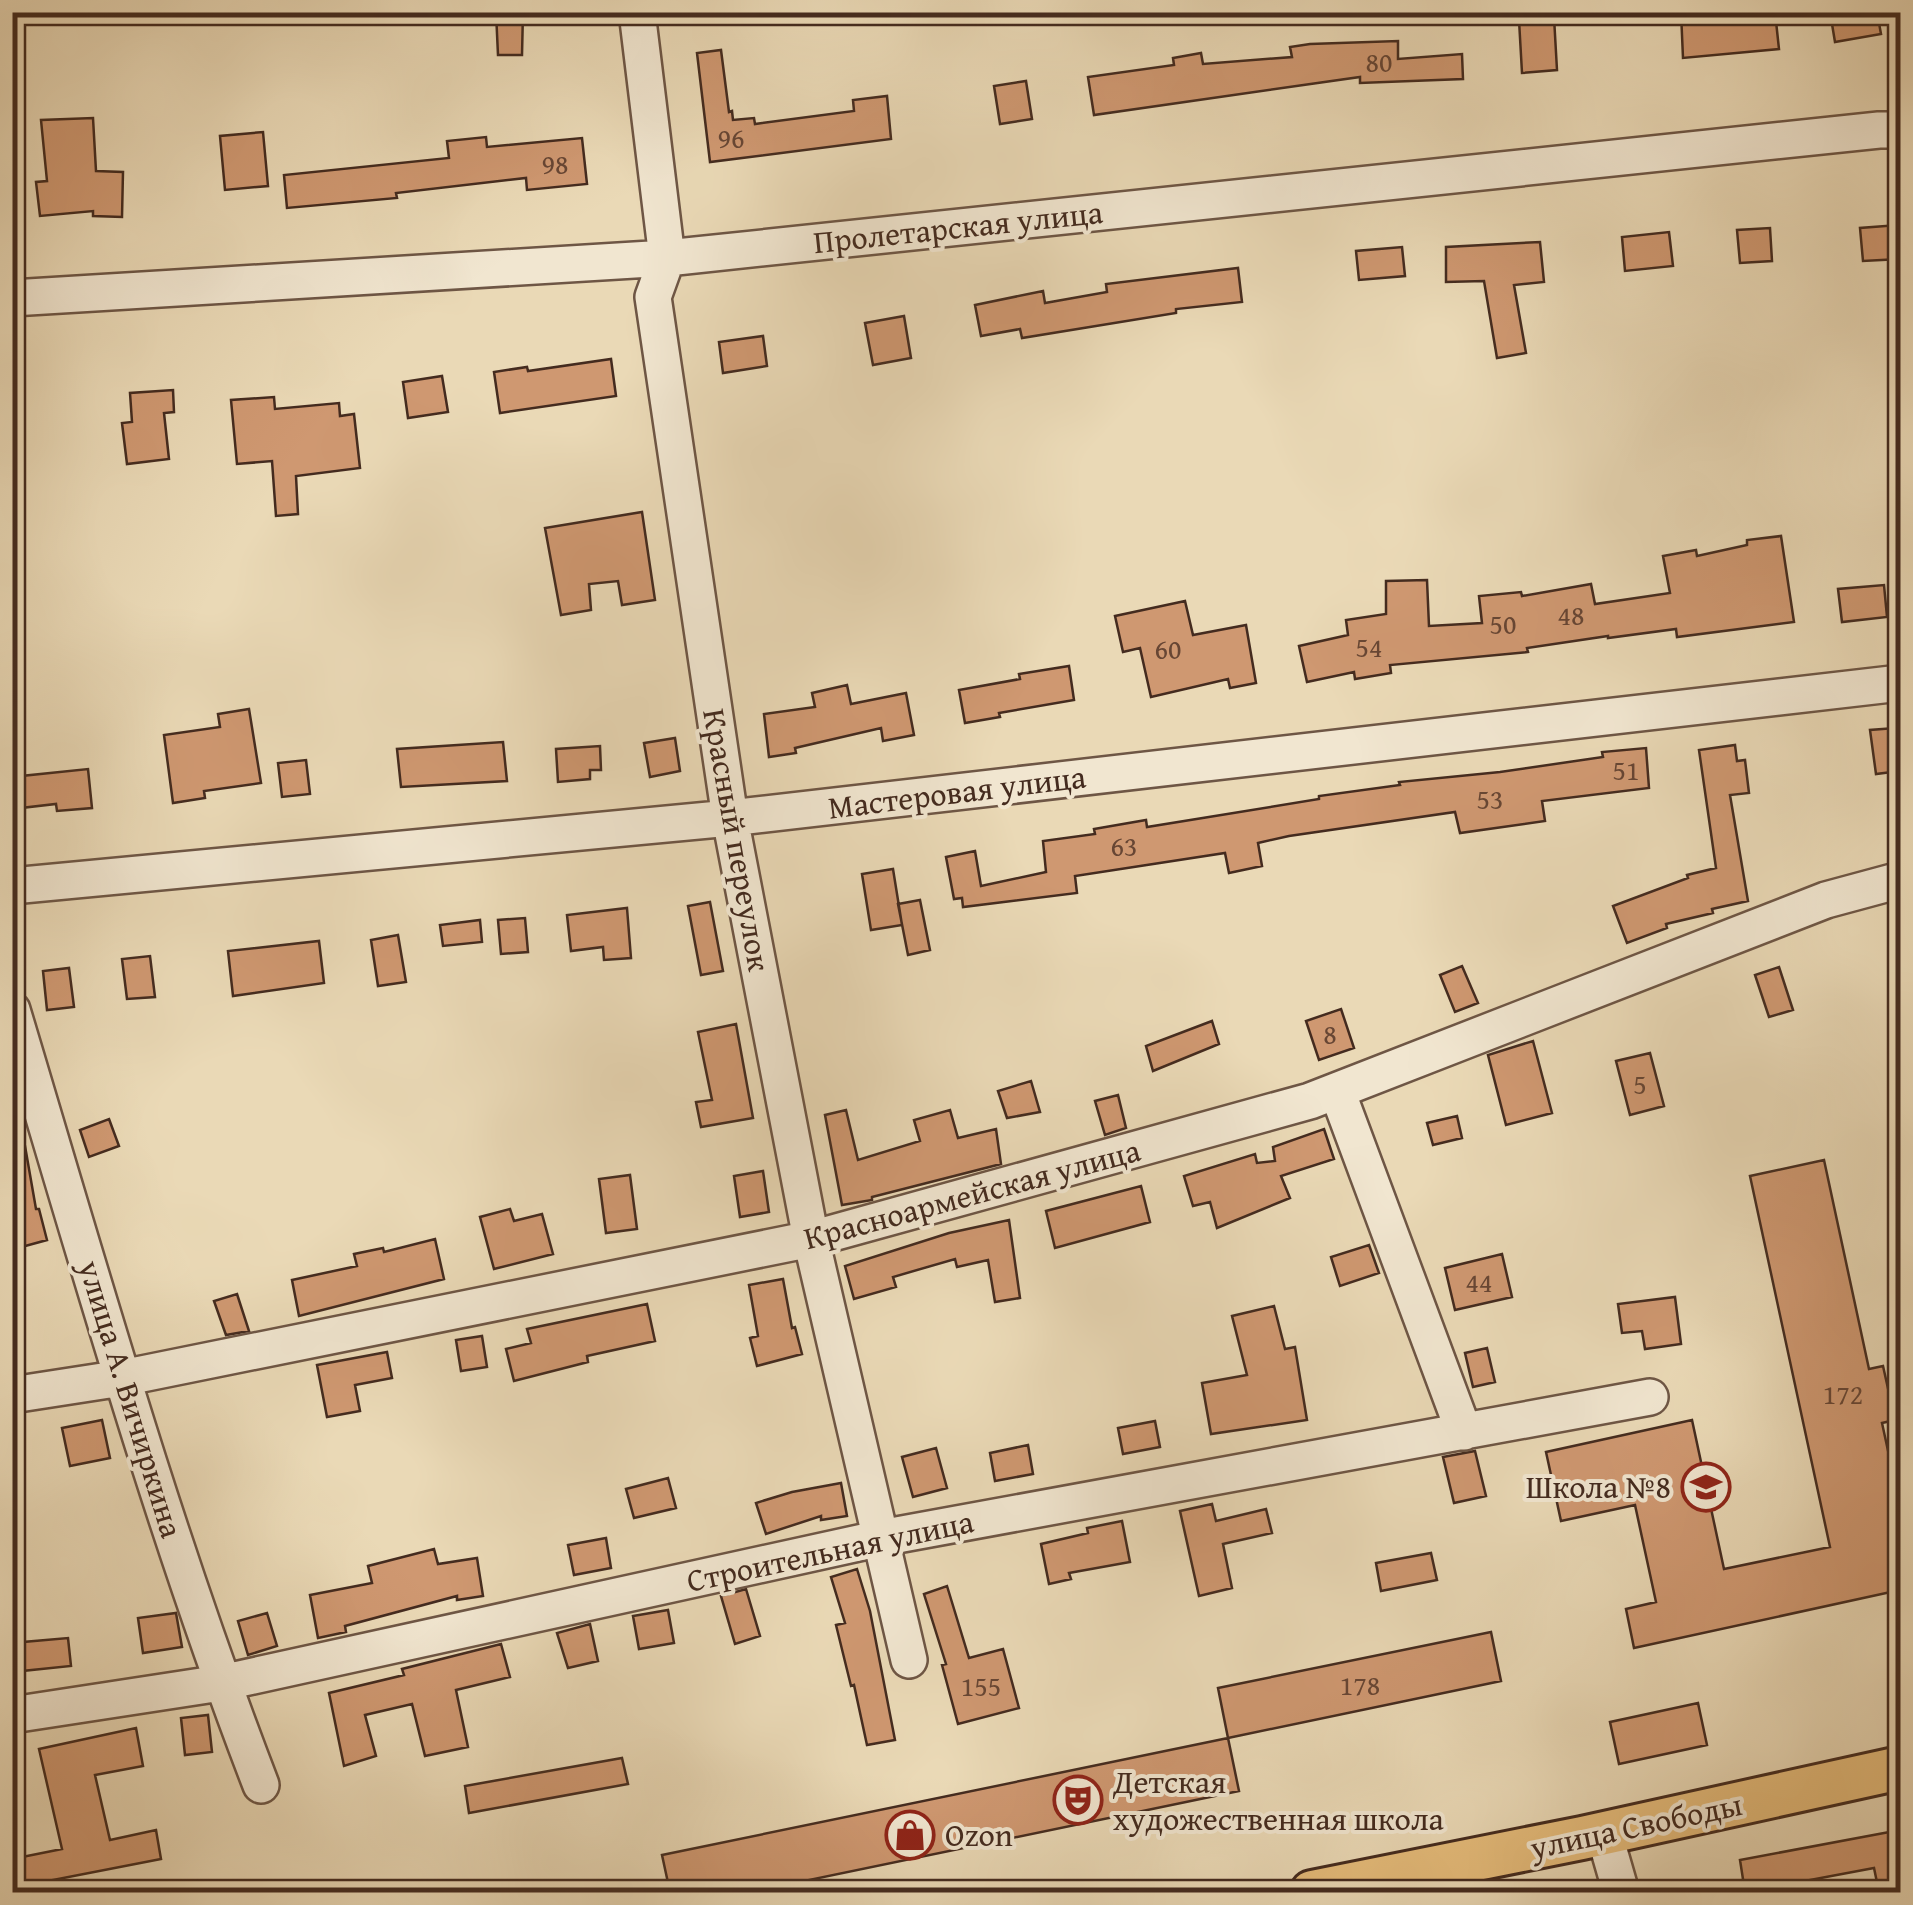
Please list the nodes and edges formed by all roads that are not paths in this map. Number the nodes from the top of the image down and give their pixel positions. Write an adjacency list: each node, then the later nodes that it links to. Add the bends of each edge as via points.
1 (637, 12): 3 (street, Красный переулок)
2 (1900, 130): 3 (street, Пролетарская улица)
3 (667, 258): 4 (street, Пролетарская улица); 6 (street, Красный переулок, via 653,297)
4 (12, 298)
5 (1900, 682): 6 (street, Мастеровая улица)
6 (730, 818): 8 (street, Мастеровая улица); 11 (street, Красный переулок)
7 (1900, 880): 10 (street, Красноармейская улица, via 1826,900)
8 (12, 886)
9 (12, 1010): 12 (street, улица А. Вичиркина)
10 (1337, 1091): 11 (street, Красноармейская улица); 15 (street)
11 (811, 1240): 12 (street, Красноармейская улица); 16 (street, Красный переулок)
12 (122, 1378): 13 (street, Красноармейская улица); 18 (street, улица А. Вичиркина)
13 (12, 1395)
14 (1650, 1397): 15 (street, Строительная улица)
15 (1464, 1432): 16 (street, Строительная улица)
16 (883, 1538): 17 (street, Красный переулок); 18 (street, Строительная улица)
17 (909, 1660)
18 (221, 1682): 19 (street, Строительная улица); 21 (street, улица А. Вичиркина)
19 (12, 1715)
20 (1900, 1768): 22 (main road, улица Свободы)
21 (260, 1785)
22 (1604, 1833): 23 (main road, улица Свободы); 24 (street)
23 (1312, 1892)
24 (1621, 1892)

